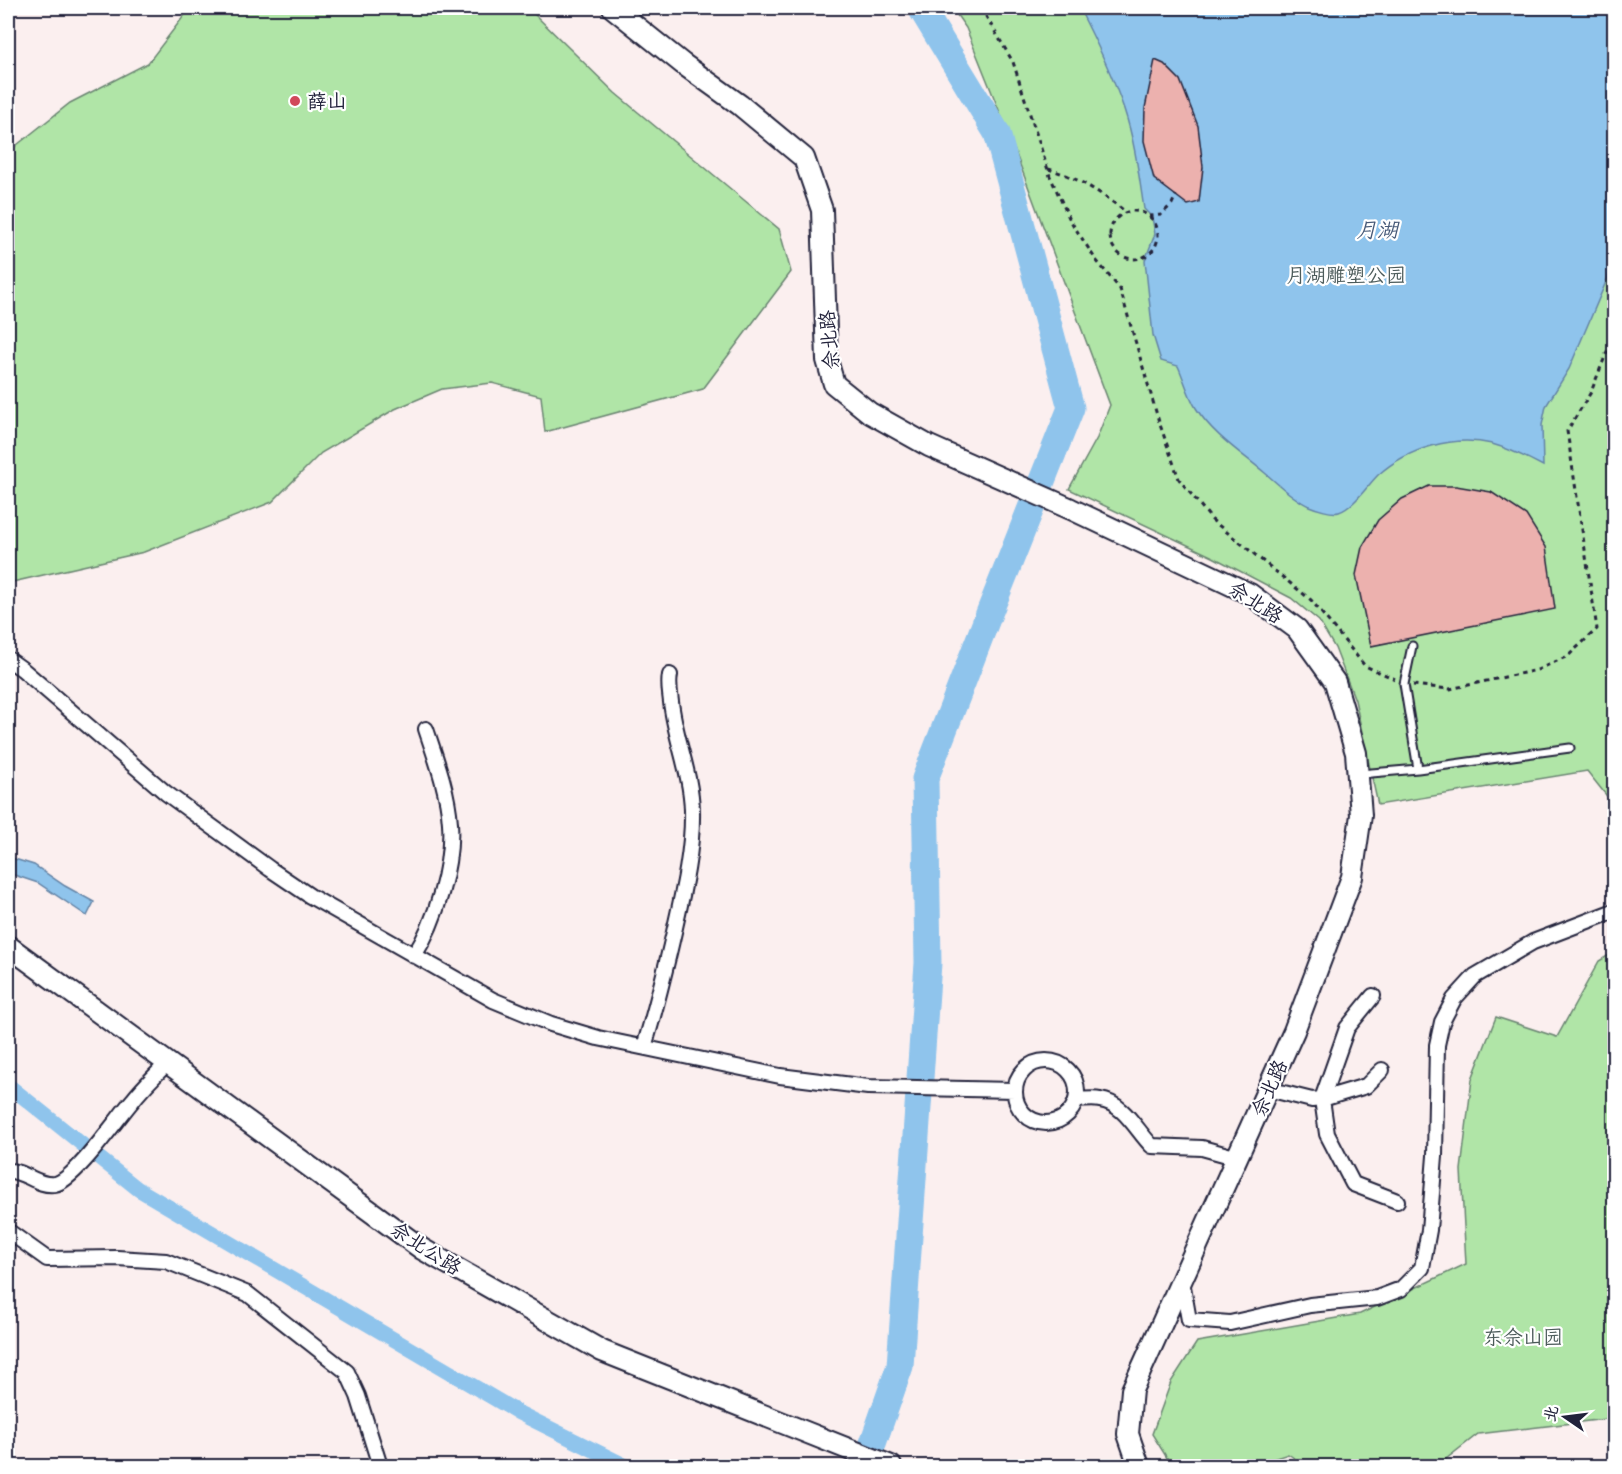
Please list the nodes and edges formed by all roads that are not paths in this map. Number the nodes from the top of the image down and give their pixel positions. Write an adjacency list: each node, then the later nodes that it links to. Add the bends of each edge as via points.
1 (613, 8): 8 (main road, 佘北路, via 804,158 822,210 827,360 834,384 870,413 929,446 1250,594 1297,629 1335,682 1356,753)
2 (1412, 646): 7 (lane, via 1404,684)
3 (8, 659): 11 (street, via 202,821 310,896)
4 (670, 675): 13 (street, via 673,722 692,810 690,847 666,967)
5 (426, 729): 11 (street, via 446,798 450,846 430,924)
6 (1570, 748): 7 (lane)
7 (1418, 769): 8 (lane)
8 (1358, 774): 16 (main road, 佘北路, via 1361,815 1352,877)
9 (1614, 911): 24 (street, via 1533,942 1475,976 1454,999 1442,1022 1437,1045 1429,1230 1422,1268 1401,1289 1377,1298 1310,1305 1230,1323 1189,1320)
10 (8, 946): 14 (main road, 佘北公路)
11 (414, 956): 13 (street, via 493,999 551,1024)
12 (1373, 996): 18 (street, via 1347,1028)
13 (644, 1047): 17 (street, via 780,1076 868,1087)
14 (167, 1062): 21 (street, via 76,1170 58,1183 49,1185 16,1170); 26 (main road, 佘北公路, via 422,1249 602,1351)
15 (1382, 1070): 18 (street, via 1366,1086)
16 (1268, 1089): 18 (street); 20 (main road, 佘北路)
17 (1015, 1090): 19 (street, via 1017,1105 1035,1122 1063,1119); 19 (street, via 1018,1077 1028,1066 1044,1061 1063,1065 1073,1076)
18 (1322, 1099): 22 (street, via 1328,1134 1353,1184)
19 (1076, 1100): 20 (street, via 1101,1100 1117,1106 1152,1146 1202,1148)
20 (1238, 1158): 24 (main road, 佘北路)
21 (8, 1171)
22 (1397, 1201)
23 (8, 1231): 25 (street, via 47,1259 166,1261 248,1294 347,1372)
24 (1182, 1281): 27 (main road, 佘北路, via 1132,1390 1128,1434)
25 (380, 1467)
26 (891, 1467)
27 (1139, 1467)

